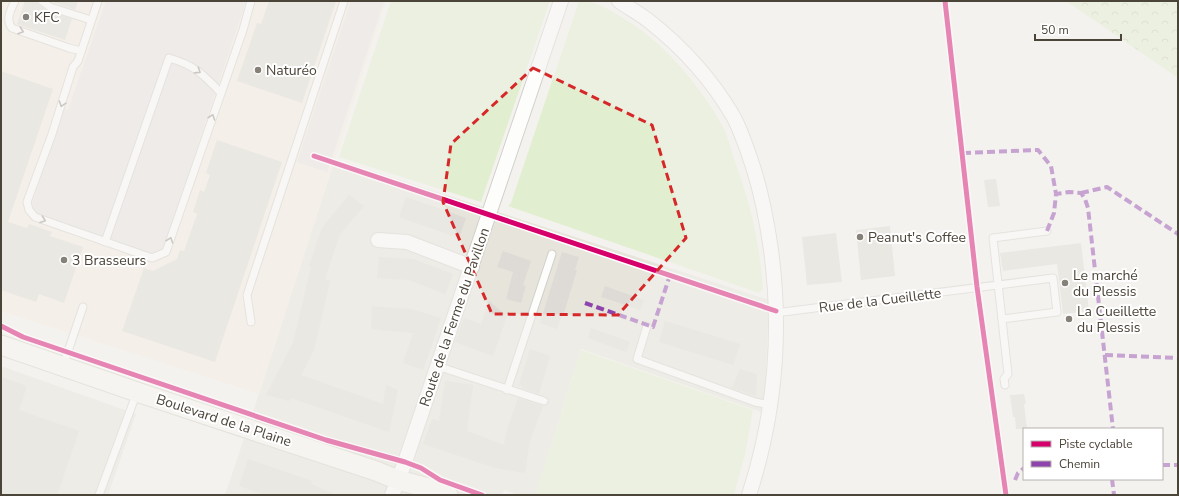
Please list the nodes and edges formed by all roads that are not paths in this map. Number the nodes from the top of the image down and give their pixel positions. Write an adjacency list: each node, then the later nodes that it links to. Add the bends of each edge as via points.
1 (15, 1): 9 (lane, one-way to 9, via 8,20 12,28)
2 (42, 1): 8 (lane, via 50,7)
3 (98, 1): 8 (lane)
4 (251, 1): 10 (lane)
5 (344, 1): 20 (lane, via 247,295)
6 (561, 1): 15 (street, Route de la Ferme du Pavillon)
7 (619, 1): 18 (street, via 649,21 702,72 734,118 759,186 767,222 774,271)
8 (91, 20): 9 (lane)
9 (81, 51): 13 (lane, one-way to 13, via 73,67 27,202 35,217)
10 (221, 93): 13 (lane, one-way to 10, via 152,258 166,252); 13 (lane, one-way to 10, via 169,58 185,63 203,74)
11 (1047, 231): 16 (lane, via 993,238)
12 (378, 240): 15 (street, via 406,242)
13 (105, 242)
14 (552, 254): 26 (lane)
15 (472, 267): 23 (street, Route de la Ferme du Pavillon)
16 (998, 284): 18 (lane, Rue de la Cueillette); 19 (lane); 19 (lane, Rue de la Cueillette, via 1053,278 1057,312)
17 (83, 307): 24 (lane)
18 (776, 311): 29 (street, via 777,334)
19 (1002, 319): 25 (lane, via 1008,374 1004,379)
20 (251, 322)
21 (648, 326): 29 (lane, via 637,359 755,402)
22 (1, 345): 24 (main road, Boulevard de la Plaine)
23 (438, 366): 26 (lane); 30 (street, Route de la Ferme du Pavillon)
24 (63, 367): 27 (main road, Boulevard de la Plaine)
25 (1005, 385)
26 (507, 390): 28 (lane)
27 (137, 392): 30 (main road, Boulevard de la Plaine, via 376,470); 31 (lane)
28 (544, 401)
29 (771, 405): 33 (street, via 765,442)
30 (395, 488): 32 (main road, Boulevard de la Plaine, via 428,488)
31 (99, 495)
32 (448, 495)
33 (749, 495)

